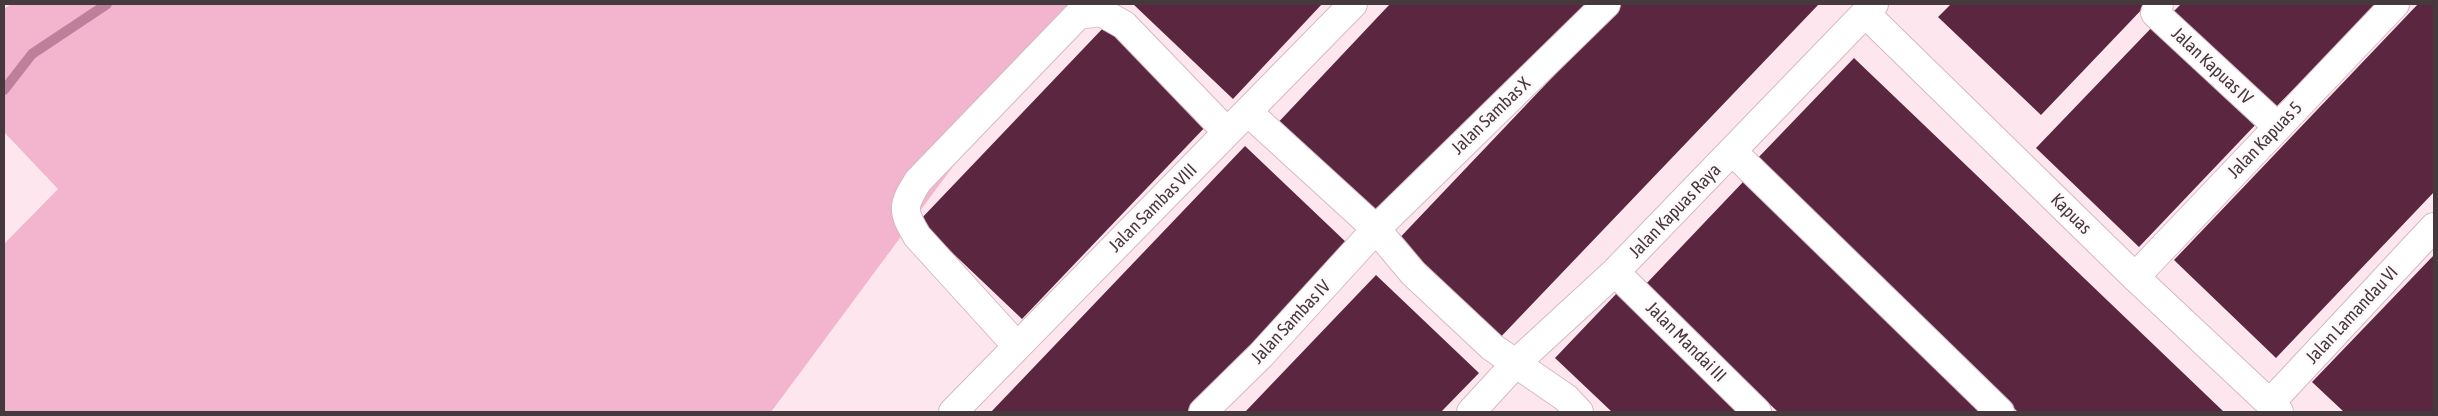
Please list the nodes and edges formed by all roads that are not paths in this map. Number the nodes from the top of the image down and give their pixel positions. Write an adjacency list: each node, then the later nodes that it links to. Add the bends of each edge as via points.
1 (1352, 4): 6 (street, Jalan Sambas VIII)
2 (1606, 4): 11 (street, Jalan Sambas X)
3 (2159, 4): 7 (street, Jalan Kapuas IV, via 2155,12)
4 (2395, 4): 7 (street, Jalan Kapuas 5)
5 (1870, 8): 9 (street, Jalan Kapuas Raya); 13 (street, Kapuas)
6 (1248, 112): 8 (street, Jalan Sambas VIII); 11 (street)
7 (2278, 127): 13 (street, Jalan Kapuas 5)
8 (1227, 132): 14 (street, Jalan Sambas VIII); 14 (street, via 1124,25 1101,12 1078,15 918,181 906,201 905,216 917,236)
9 (1733, 152): 12 (street, Jalan Kapuas Raya); 22 (street)
10 (2434, 228): 16 (street, Jalan Lamandau VI)
11 (1376, 229): 15 (street, via 1412,273 1492,348); 18 (street, Jalan Sambas IV, via 1261,355)
12 (1615, 272): 15 (street, Jalan Kapuas Raya); 21 (street, Jalan Mandai III)
13 (2135, 277): 16 (street, Kapuas)
14 (1017, 346): 17 (street, Jalan Sambas VIII)
15 (1516, 363): 19 (street, Jalan Kapuas Raya); 20 (street, via 1566,398)
16 (2274, 408)
17 (953, 412)
18 (1203, 412)
19 (1471, 412)
20 (1579, 412)
21 (1757, 412)
22 (2000, 412)

